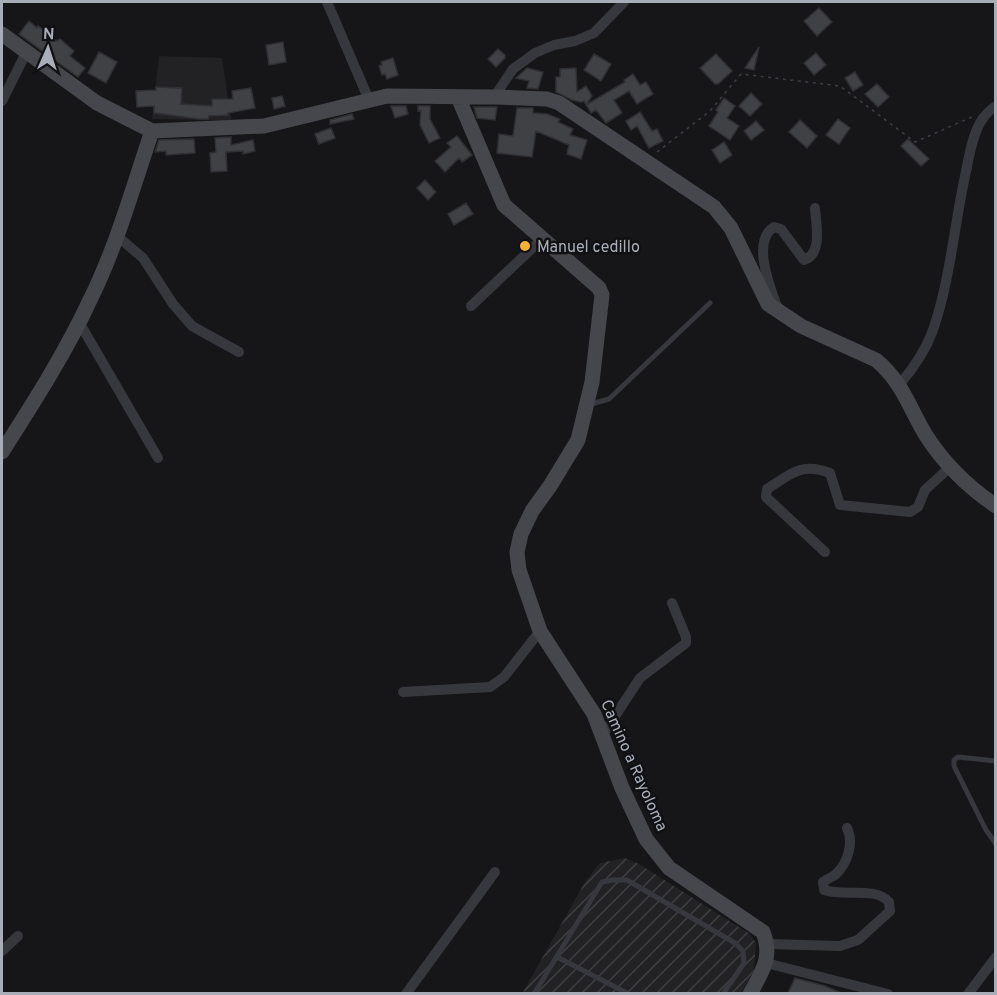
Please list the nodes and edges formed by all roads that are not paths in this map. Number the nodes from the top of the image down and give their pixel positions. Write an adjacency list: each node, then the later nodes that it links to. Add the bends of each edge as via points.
1 (327, 2): 7 (street)
2 (624, 2): 6 (street, via 594,33 544,49 513,69)
3 (2, 34): 4 (street)
4 (26, 53): 8 (street); 10 (street, via 97,104)
5 (458, 97): 6 (street); 7 (street, via 387,96); 13 (street, Camino a Rayoloma, via 504,205)
6 (494, 97): 16 (street, via 559,103 714,207 731,228 768,304)
7 (369, 100): 10 (street, via 264,126)
8 (2, 101)
9 (992, 108): 19 (street, via 980,122 974,139 934,328 925,351)
10 (152, 131): 12 (street)
11 (815, 208): 16 (street, via 816,246 806,260 782,229 774,227 766,236 764,271)
12 (116, 235): 17 (street); 18 (street, via 143,258 192,326)
13 (542, 239): 15 (street); 20 (street, Camino a Rayoloma, via 599,288 602,295)
14 (710, 303): 20 (lane, via 609,399)
15 (471, 306)
16 (779, 312): 19 (street, via 876,360)
17 (79, 321): 21 (street, via 45,386); 22 (street)
18 (239, 352)
19 (899, 385): 23 (street)
20 (586, 406): 27 (street, Camino a Rayoloma, via 578,440 532,511 517,552 519,570)
21 (2, 452)
22 (158, 458)
23 (949, 468): 24 (street); 25 (street, via 925,490 918,507 910,512 840,505 830,473 818,468 799,468 767,489 766,497 774,506)
24 (996, 506)
25 (825, 552)
26 (672, 603): 29 (street, via 686,643 640,678)
27 (540, 631): 28 (street, via 504,677 490,687); 29 (street, Camino a Rayoloma, via 594,714)
28 (403, 692)
29 (602, 736): 35 (street, Camino a Rayoloma, via 646,838 669,868 763,932)
30 (996, 761): 32 (lane, via 958,757 954,760)
31 (847, 828): 35 (street, via 851,836 846,859 836,874 824,882 824,890 879,894 889,902 890,911 858,940 840,946)
32 (996, 844)
33 (495, 872): 40 (street)
34 (18, 936): 36 (street)
35 (768, 944): 39 (street)
36 (2, 951)
37 (557, 957): 41 (lane); 42 (lane); 43 (lane, via 602,882 627,880 743,951 744,963)
38 (996, 957): 46 (street)
39 (766, 963): 44 (street); 45 (street)
40 (406, 993)
41 (534, 993)
42 (629, 993)
43 (723, 993)
44 (750, 993)
45 (888, 993)
46 (968, 993)

